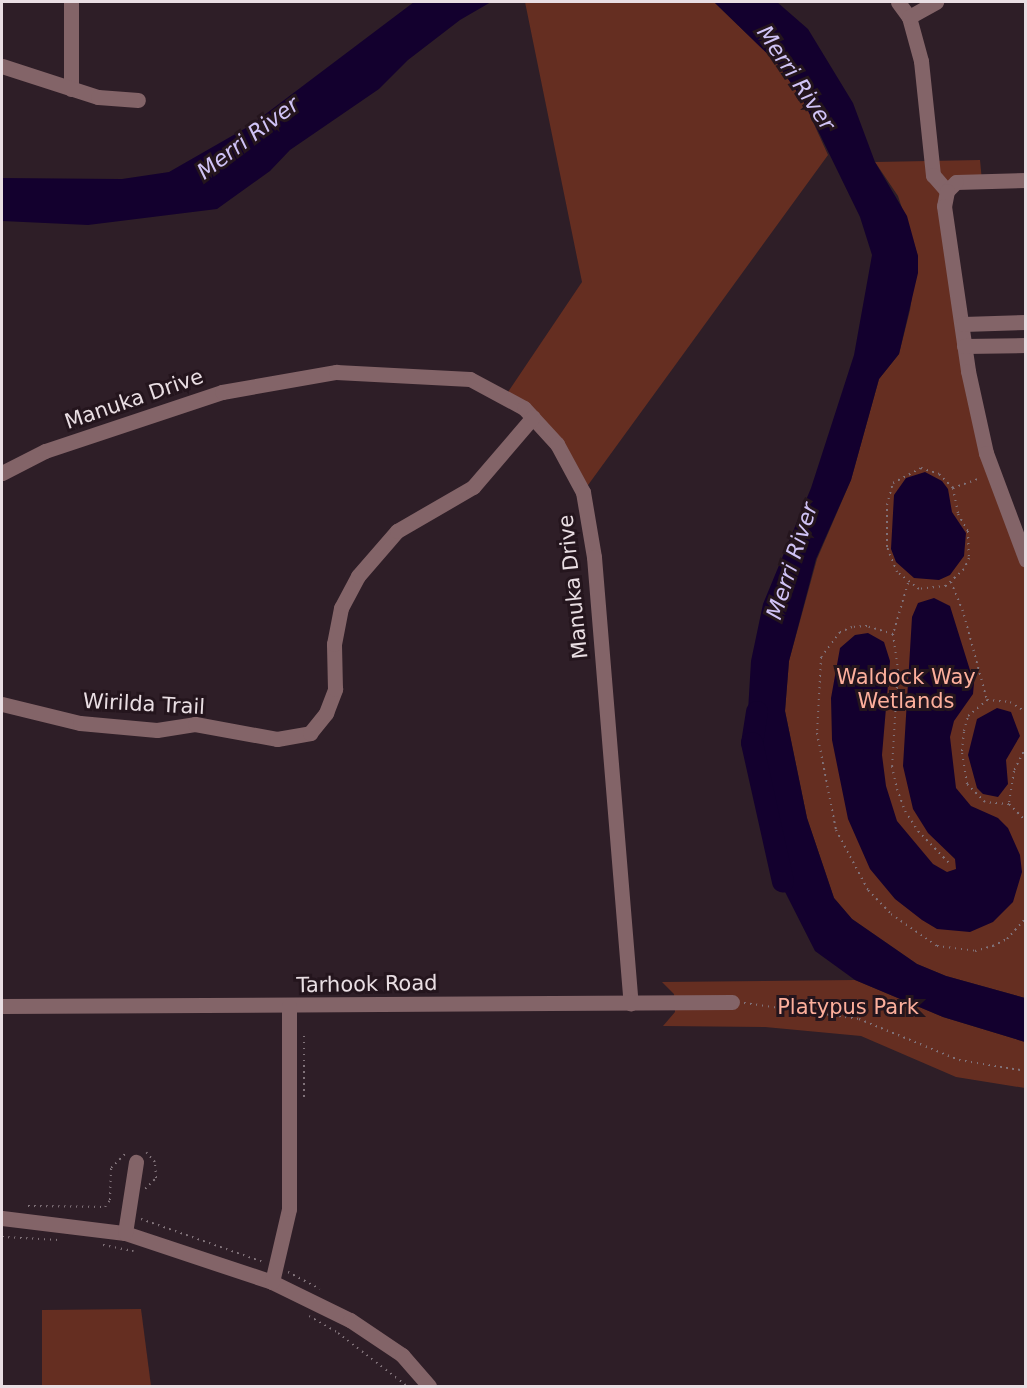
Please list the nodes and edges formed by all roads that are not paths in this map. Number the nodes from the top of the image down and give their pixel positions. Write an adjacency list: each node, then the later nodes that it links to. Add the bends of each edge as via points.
1 (71, 2): 6 (street)
2 (898, 2): 4 (street)
3 (936, 2): 4 (street)
4 (909, 17): 9 (street, via 921,61 933,175)
5 (2, 66): 6 (street)
6 (71, 89): 7 (street, via 98,97)
7 (138, 100)
8 (1026, 180): 9 (street, via 956,182)
9 (947, 192): 11 (street, via 944,206)
10 (1026, 322): 11 (street)
11 (963, 324): 13 (street)
12 (1026, 345): 13 (street)
13 (964, 346): 16 (street, via 986,453)
14 (533, 417): 15 (street, Manuka Drive, via 524,408 470,380 336,372 222,392 45,451); 17 (street, Wirilda Trail, via 473,487 397,531 358,576 341,608 335,689 326,713 310,733 278,739 195,724 157,730 80,723); 19 (street, Manuka Drive, via 557,444 584,492 594,557)
15 (2, 473)
16 (1025, 558)
17 (2, 704)
18 (732, 1002): 19 (street, Tarhook Road)
19 (631, 1003): 21 (street, Tarhook Road)
20 (2, 1006): 21 (street, Tarhook Road)
21 (289, 1006): 25 (street, via 289,1209)
22 (135, 1154): 24 (street)
23 (2, 1218): 24 (street)
24 (125, 1233): 25 (street)
25 (272, 1282): 26 (street, via 350,1320 402,1354)
26 (429, 1386)

